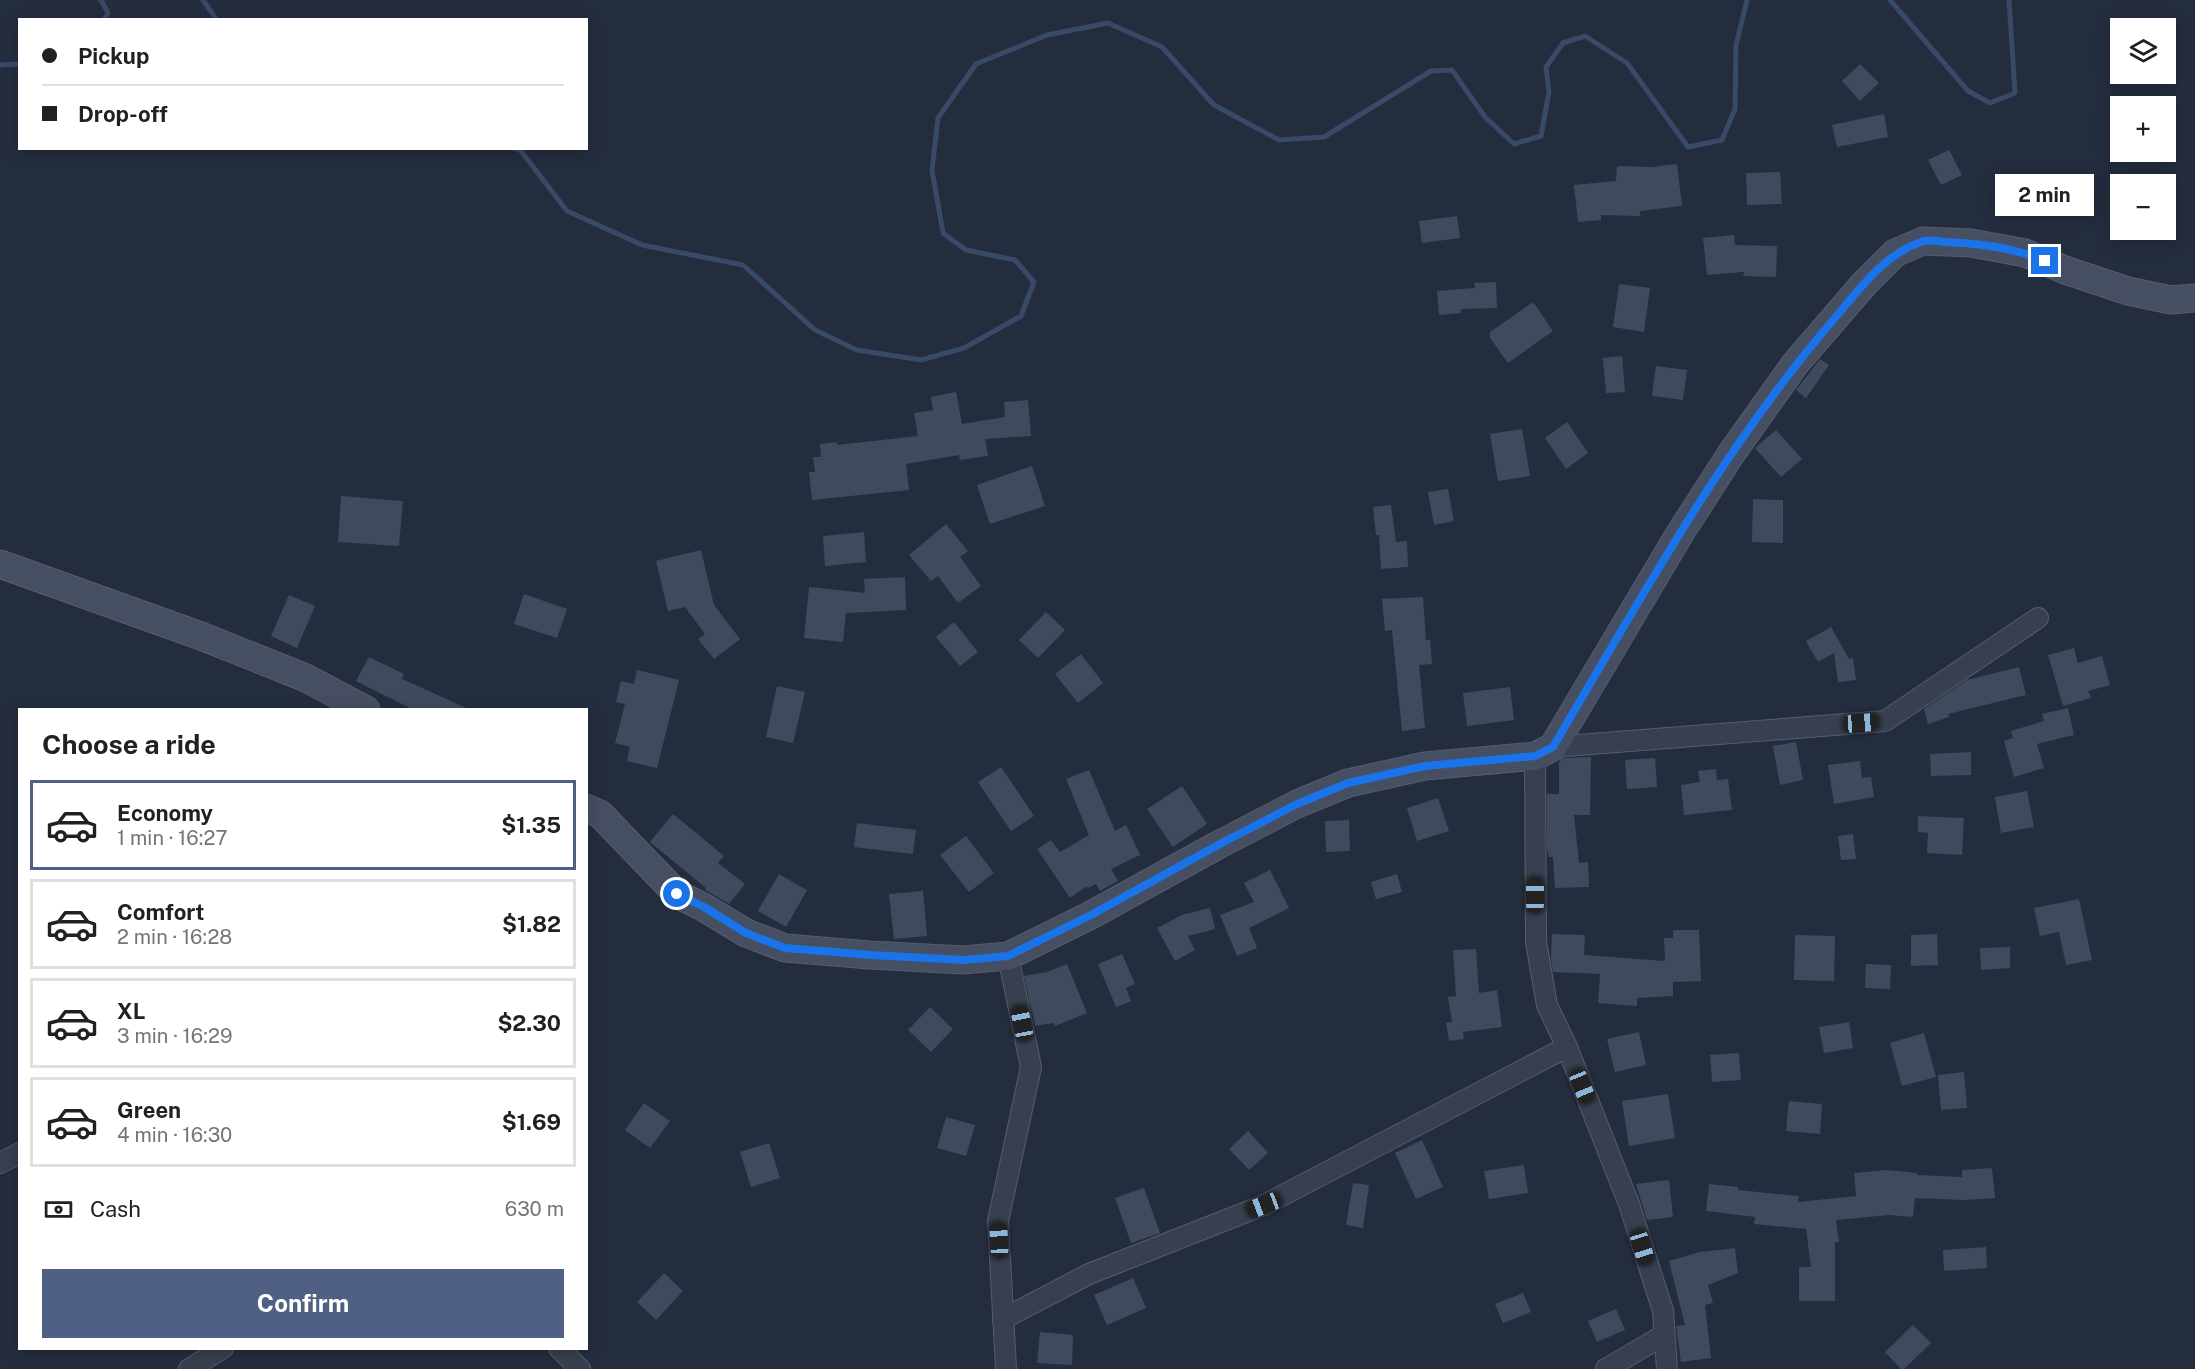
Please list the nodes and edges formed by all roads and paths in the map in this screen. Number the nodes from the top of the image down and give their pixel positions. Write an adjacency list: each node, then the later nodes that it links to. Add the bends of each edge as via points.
1 (2195, 298): 5 (street, via 2170,300 2128,291 2025,253 1971,243 1923,241 1895,254 1795,364 1731,454)
2 (0, 564): 4 (street, via 201,636 306,678)
3 (2038, 618): 5 (street, via 1885,721)
4 (362, 708)
5 (1544, 752): 7 (street, via 1425,766 1348,783 1297,804); 8 (street, via 1536,942 1547,1005)
6 (588, 809): 7 (street, via 600,814 677,894 746,933 785,948 963,960)
7 (1008, 956): 11 (street, via 1030,1067 998,1221)
8 (1567, 1047): 11 (street, via 1264,1205 1089,1274); 12 (street, via 1629,1204 1663,1311)
9 (18, 1154): 10 (street)
10 (0, 1163)
11 (1003, 1319): 17 (street)
12 (1664, 1335): 18 (street); 19 (street)
13 (220, 1350): 15 (street)
14 (561, 1350): 16 (street)
15 (189, 1369)
16 (580, 1369)
17 (1006, 1369)
18 (1606, 1369)
19 (1667, 1369)

